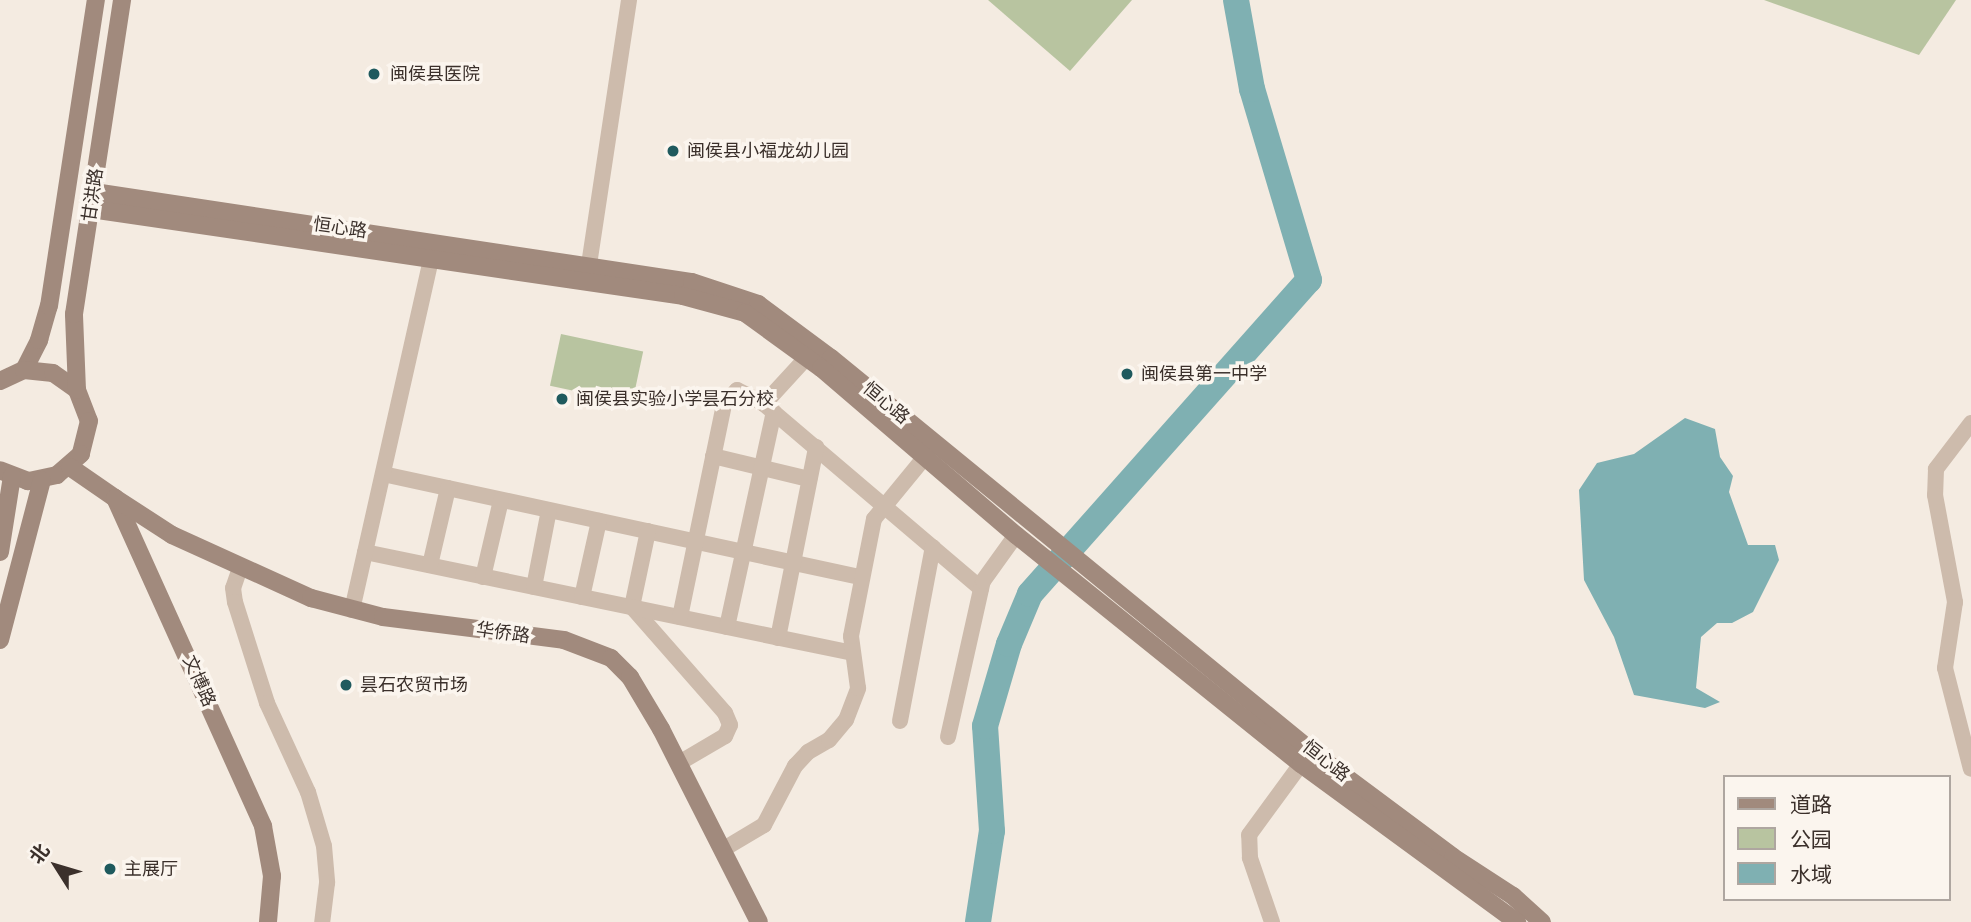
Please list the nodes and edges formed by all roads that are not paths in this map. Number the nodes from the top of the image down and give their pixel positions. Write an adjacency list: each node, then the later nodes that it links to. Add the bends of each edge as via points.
1 (96, 0): 8 (main road, 甘洪路, via 50,306)
2 (122, 0): 4 (main road, 甘洪路)
3 (629, 0): 6 (street)
4 (92, 200): 5 (main road, 恒心路); 6 (main road, 恒心路); 10 (main road, 甘洪路, via 75,314)
5 (431, 259): 6 (main road, 恒心路); 19 (street)
6 (588, 274): 7 (main road, 恒心路, via 737,309); 32 (main road, 恒心路, via 711,287 768,309)
7 (807, 357): 11 (street); 15 (main road, 恒心路)
8 (23, 370): 9 (main road); 10 (main road, via 53,373)
9 (1, 378)
10 (77, 390): 16 (main road, 甘洪路, via 87,413 87,438)
11 (769, 408): 13 (street); 14 (street, via 743,390 731,392); 17 (street)
12 (1971, 423): 56 (street, via 1936,469 1935,495 1955,602 1945,668)
13 (816, 447): 20 (street); 25 (street)
14 (713, 456): 17 (street); 30 (street)
15 (925, 457): 25 (street); 29 (main road, 恒心路)
16 (70, 467): 21 (main road); 23 (main road)
17 (762, 468): 20 (street); 35 (street)
18 (6, 473): 21 (main road); 33 (main road)
19 (383, 474): 22 (street); 34 (street)
20 (809, 479): 36 (street)
21 (42, 480): 50 (main road)
22 (448, 488): 24 (street); 37 (street)
23 (115, 498): 38 (main road, 华侨路, via 172,535); 58 (main road, 文博路, via 262,826 272,876)
24 (501, 499): 26 (street); 40 (street)
25 (886, 505): 31 (street); 41 (street, via 874,519)
26 (549, 510): 27 (street); 42 (street)
27 (599, 521): 28 (street); 44 (street)
28 (648, 531): 30 (street); 45 (street)
29 (1016, 535): 32 (main road, 恒心路); 43 (street, via 987,571)
30 (696, 542): 35 (street); 47 (street)
31 (933, 547): 43 (street); 52 (street)
32 (1048, 548): 39 (main road, 恒心路)
33 (0, 552)
34 (365, 552): 37 (street); 46 (street)
35 (743, 552): 36 (street); 48 (street)
36 (793, 563): 41 (street); 49 (street)
37 (430, 565): 40 (street)
38 (240, 568): 46 (main road, 华侨路); 59 (street, via 234,582 235,602 267,703 308,792 324,846 327,883)
39 (1074, 570): 55 (main road, 恒心路); 63 (main road, 恒心路)
40 (484, 576): 42 (street)
41 (862, 578): 51 (street)
42 (534, 587): 44 (street)
43 (981, 589): 53 (street)
44 (582, 597): 45 (street)
45 (632, 607): 47 (street); 54 (street, via 729,719 725,736)
46 (352, 610): 54 (main road, 华侨路, via 564,640 601,652 630,677)
47 (680, 617): 48 (street)
48 (727, 627): 49 (street)
49 (778, 638): 51 (street)
50 (0, 640)
51 (852, 653): 57 (street, via 858,688 846,720 795,766 764,825)
52 (900, 721)
53 (948, 737)
54 (679, 763): 57 (main road, 华侨路)
55 (1301, 764): 61 (street, via 1249,835 1250,858); 62 (main road, 恒心路)
56 (1971, 769)
57 (722, 850): 60 (main road, 华侨路)
58 (268, 922)
59 (322, 922)
60 (759, 922)
61 (1272, 922)
62 (1517, 922)
63 (1542, 922)

